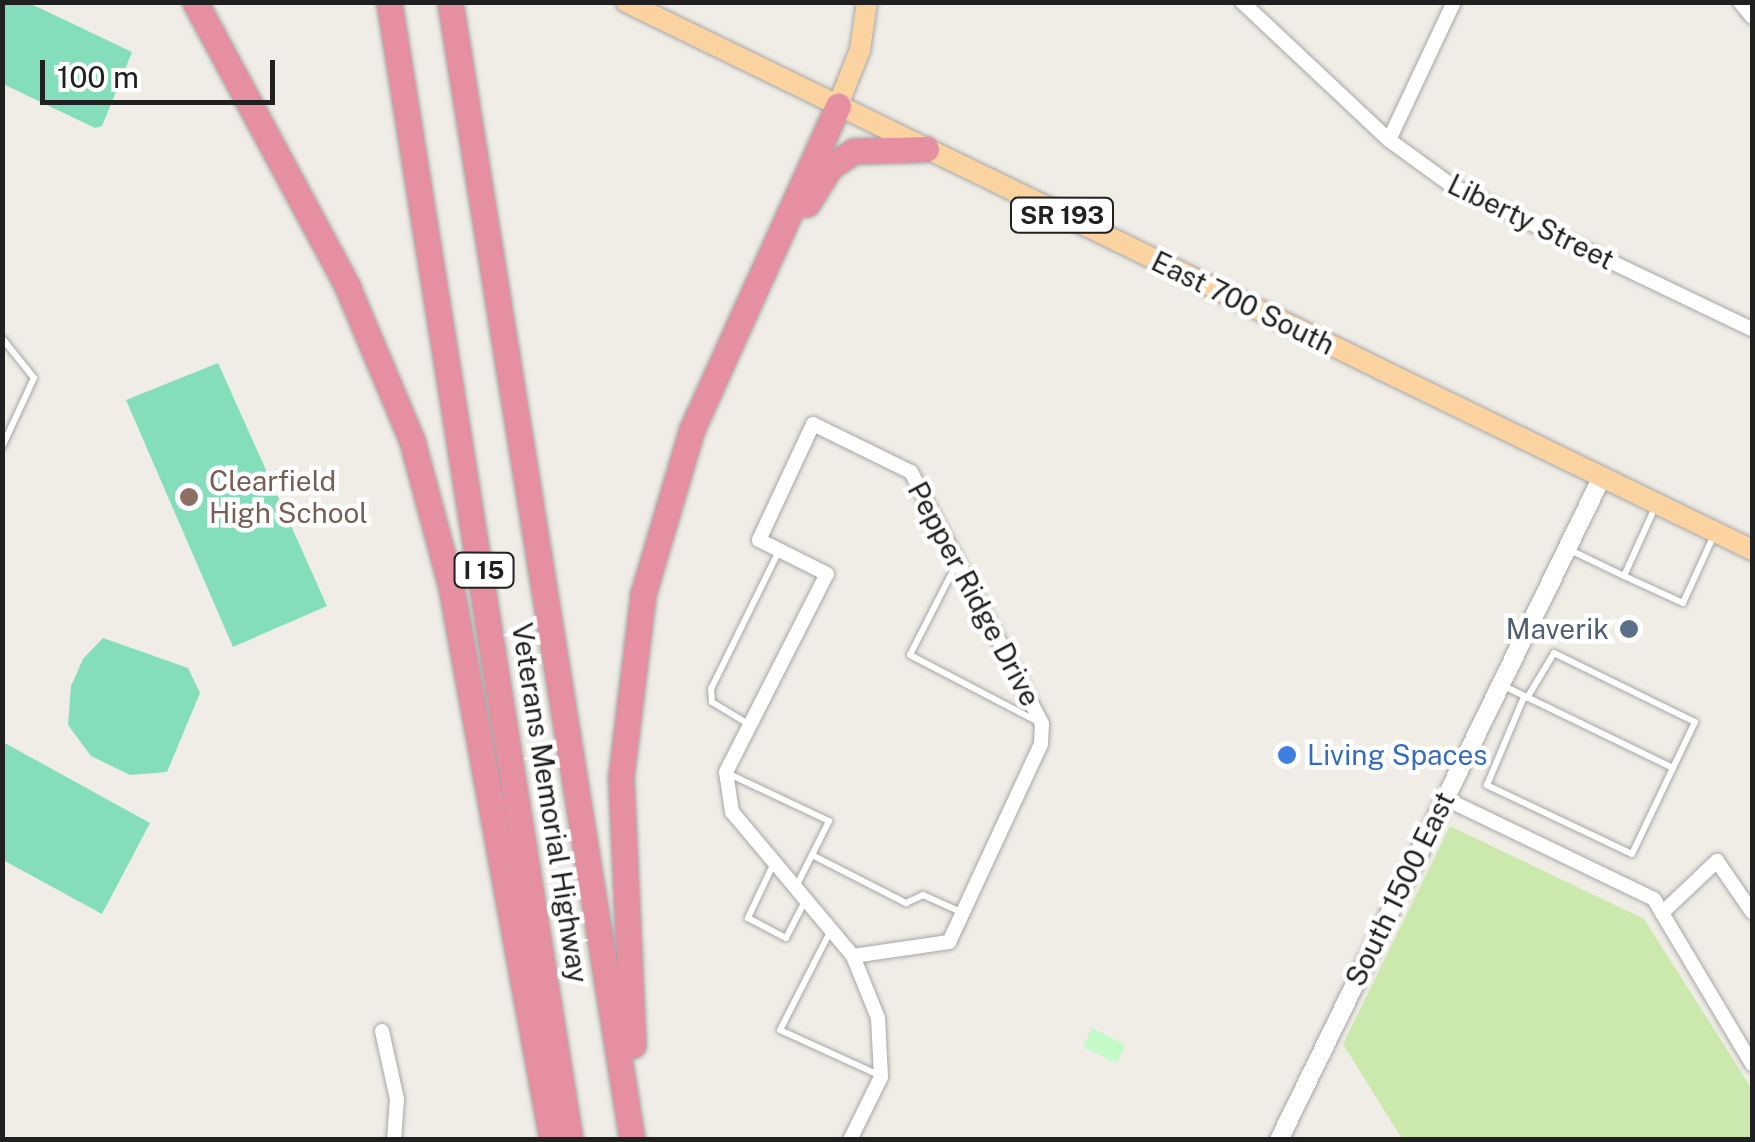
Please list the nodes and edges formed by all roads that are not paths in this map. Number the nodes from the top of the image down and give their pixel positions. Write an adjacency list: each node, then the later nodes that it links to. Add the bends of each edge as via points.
1 (195, 2): 45 (highway, via 347,286 412,441 458,624)
2 (389, 2): 46 (highway, Veterans Memorial Highway / I 15)
3 (450, 2): 47 (highway, Veterans Memorial Highway / I 15)
4 (626, 2): 10 (main road, East 700 South / SR 193)
5 (867, 2): 10 (main road, via 860,50)
6 (1242, 2): 11 (street, Liberty Street)
7 (1454, 2): 11 (street)
8 (1740, 2): 9 (street)
9 (1752, 17)
10 (838, 105): 12 (main road, East 700 South / SR 193); 13 (highway)
11 (1389, 140): 14 (street, Liberty Street, via 1451,185)
12 (926, 149): 13 (highway, via 862,149 834,163); 17 (main road, East 700 South / SR 193)
13 (741, 321): 48 (highway, via 668,499 628,679 621,827)
14 (1752, 329)
15 (2, 338): 16 (lane, via 34,378)
16 (2, 447)
17 (1602, 477): 18 (main road, East 700 South / SR 193); 20 (street, South 1500 East)
18 (1656, 504): 19 (main road, East 700 South / SR 193); 24 (lane)
19 (1716, 532): 22 (main road, East 700 South / SR 193); 24 (lane, via 1683,602)
20 (1568, 549): 24 (lane); 25 (street, South 1500 East)
21 (779, 550): 23 (street, Pepper Ridge Drive, via 758,540 813,424 911,472); 28 (lane, via 711,690 712,702); 28 (street, via 827,574)
22 (1752, 550)
23 (958, 562): 27 (street, Pepper Ridge Drive); 27 (lane, via 910,655)
24 (1624, 576)
25 (1501, 684): 26 (lane); 31 (street, South 1500 East)
26 (1526, 698): 29 (lane); 29 (lane, via 1554,653 1695,722); 29 (lane, via 1488,785 1632,854)
27 (1042, 724): 37 (street, Pepper Ridge Drive, via 1041,744)
28 (750, 725): 30 (street)
29 (1673, 768)
30 (726, 772): 32 (lane, via 829,821); 33 (street, via 732,812)
31 (1444, 798): 38 (street, via 1654,899); 50 (street, South 1500 East)
32 (812, 855): 34 (lane); 37 (lane, via 906,903 923,895)
33 (776, 860): 34 (street); 35 (lane, via 748,918 786,938)
34 (798, 883): 35 (street)
35 (808, 897): 39 (street)
36 (1752, 912): 38 (street, via 1716,861)
37 (962, 913): 40 (street, Pepper Ridge Drive, via 949,942)
38 (1662, 913): 42 (street)
39 (832, 929): 40 (street); 43 (lane, via 780,1030)
40 (853, 956): 43 (street, via 878,1018)
41 (382, 1031): 44 (street, via 396,1099)
42 (1752, 1064)
43 (881, 1076): 49 (street)
44 (394, 1140)
45 (552, 1140)
46 (570, 1140)
47 (632, 1140)
48 (642, 1140)
49 (850, 1140)
50 (1279, 1140)

